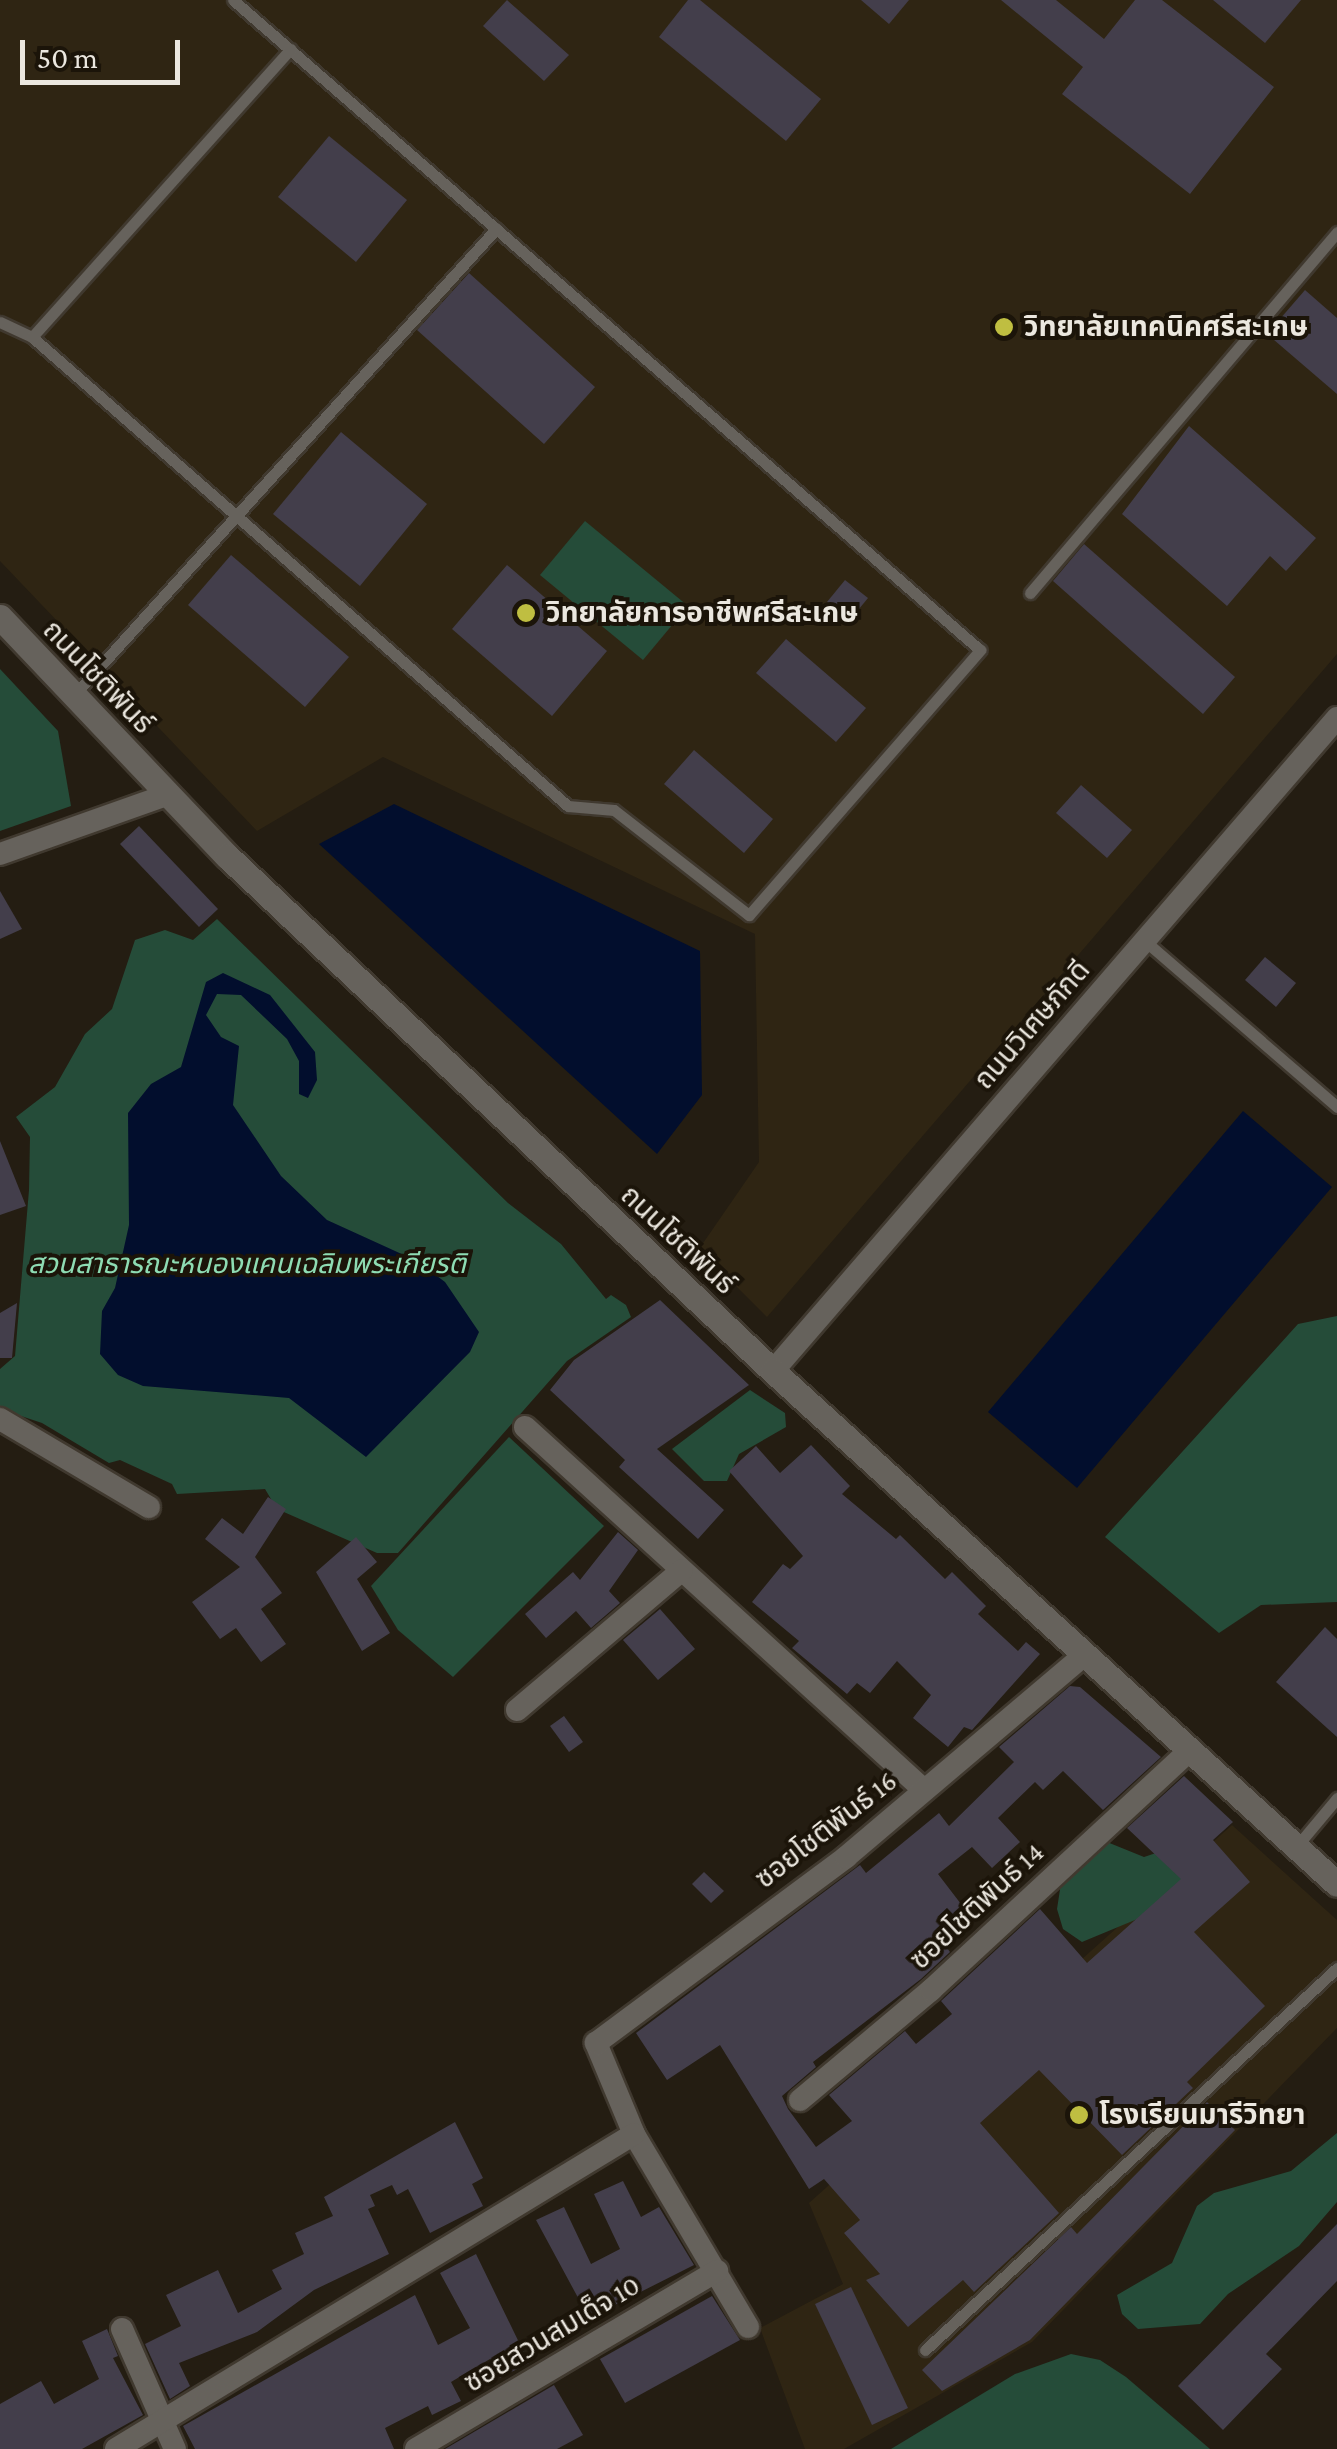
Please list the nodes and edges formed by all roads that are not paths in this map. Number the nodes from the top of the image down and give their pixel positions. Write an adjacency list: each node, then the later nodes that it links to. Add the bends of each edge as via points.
1 (233, 0): 2 (lane)
2 (290, 49): 3 (lane); 6 (lane)
3 (496, 229): 7 (lane); 7 (lane, via 980,650 749,915 614,810 568,806)
4 (1337, 232): 8 (lane)
5 (0, 322): 6 (lane)
6 (32, 338): 7 (lane)
7 (237, 516): 10 (lane)
8 (1030, 593)
9 (0, 618): 10 (street, ถนนโชติพันธ์)
10 (74, 695): 12 (street, ถนนโชติพันธ์)
11 (1337, 718): 14 (street, ถนนวิเศษภักดี)
12 (169, 794): 13 (street); 16 (street, ถนนโชติพันธ์)
13 (0, 854)
14 (1145, 941): 15 (lane); 16 (street, ถนนวิเศษภักดี)
15 (1337, 1107)
16 (773, 1371): 21 (street, ถนนโชติพันธ์)
17 (0, 1419): 19 (street)
18 (525, 1426): 20 (street)
19 (149, 1507)
20 (682, 1570): 22 (street); 24 (street)
21 (1085, 1654): 23 (street, ถนนโชติพันธ์); 24 (street, ซอยโชติพันธ์ 16)
22 (517, 1710)
23 (1190, 1750): 26 (street, ถนนโชติพันธ์); 29 (street, ซอยโชติพันธ์ 14, via 932,1990)
24 (924, 1790): 30 (street, ซอยโชติพันธ์ 16, via 596,2043)
25 (1337, 1798): 26 (lane)
26 (1296, 1846): 27 (street, ถนนโชติพันธ์)
27 (1337, 1884)
28 (1337, 1968): 34 (lane)
29 (800, 2100)
30 (634, 2134): 31 (street); 35 (street)
31 (718, 2272): 32 (street); 38 (street, ซอยสวนสมเด็จ 10)
32 (748, 2327)
33 (122, 2329): 35 (street)
34 (925, 2350)
35 (162, 2421): 36 (street); 37 (street)
36 (116, 2449)
37 (175, 2449)
38 (416, 2449)

